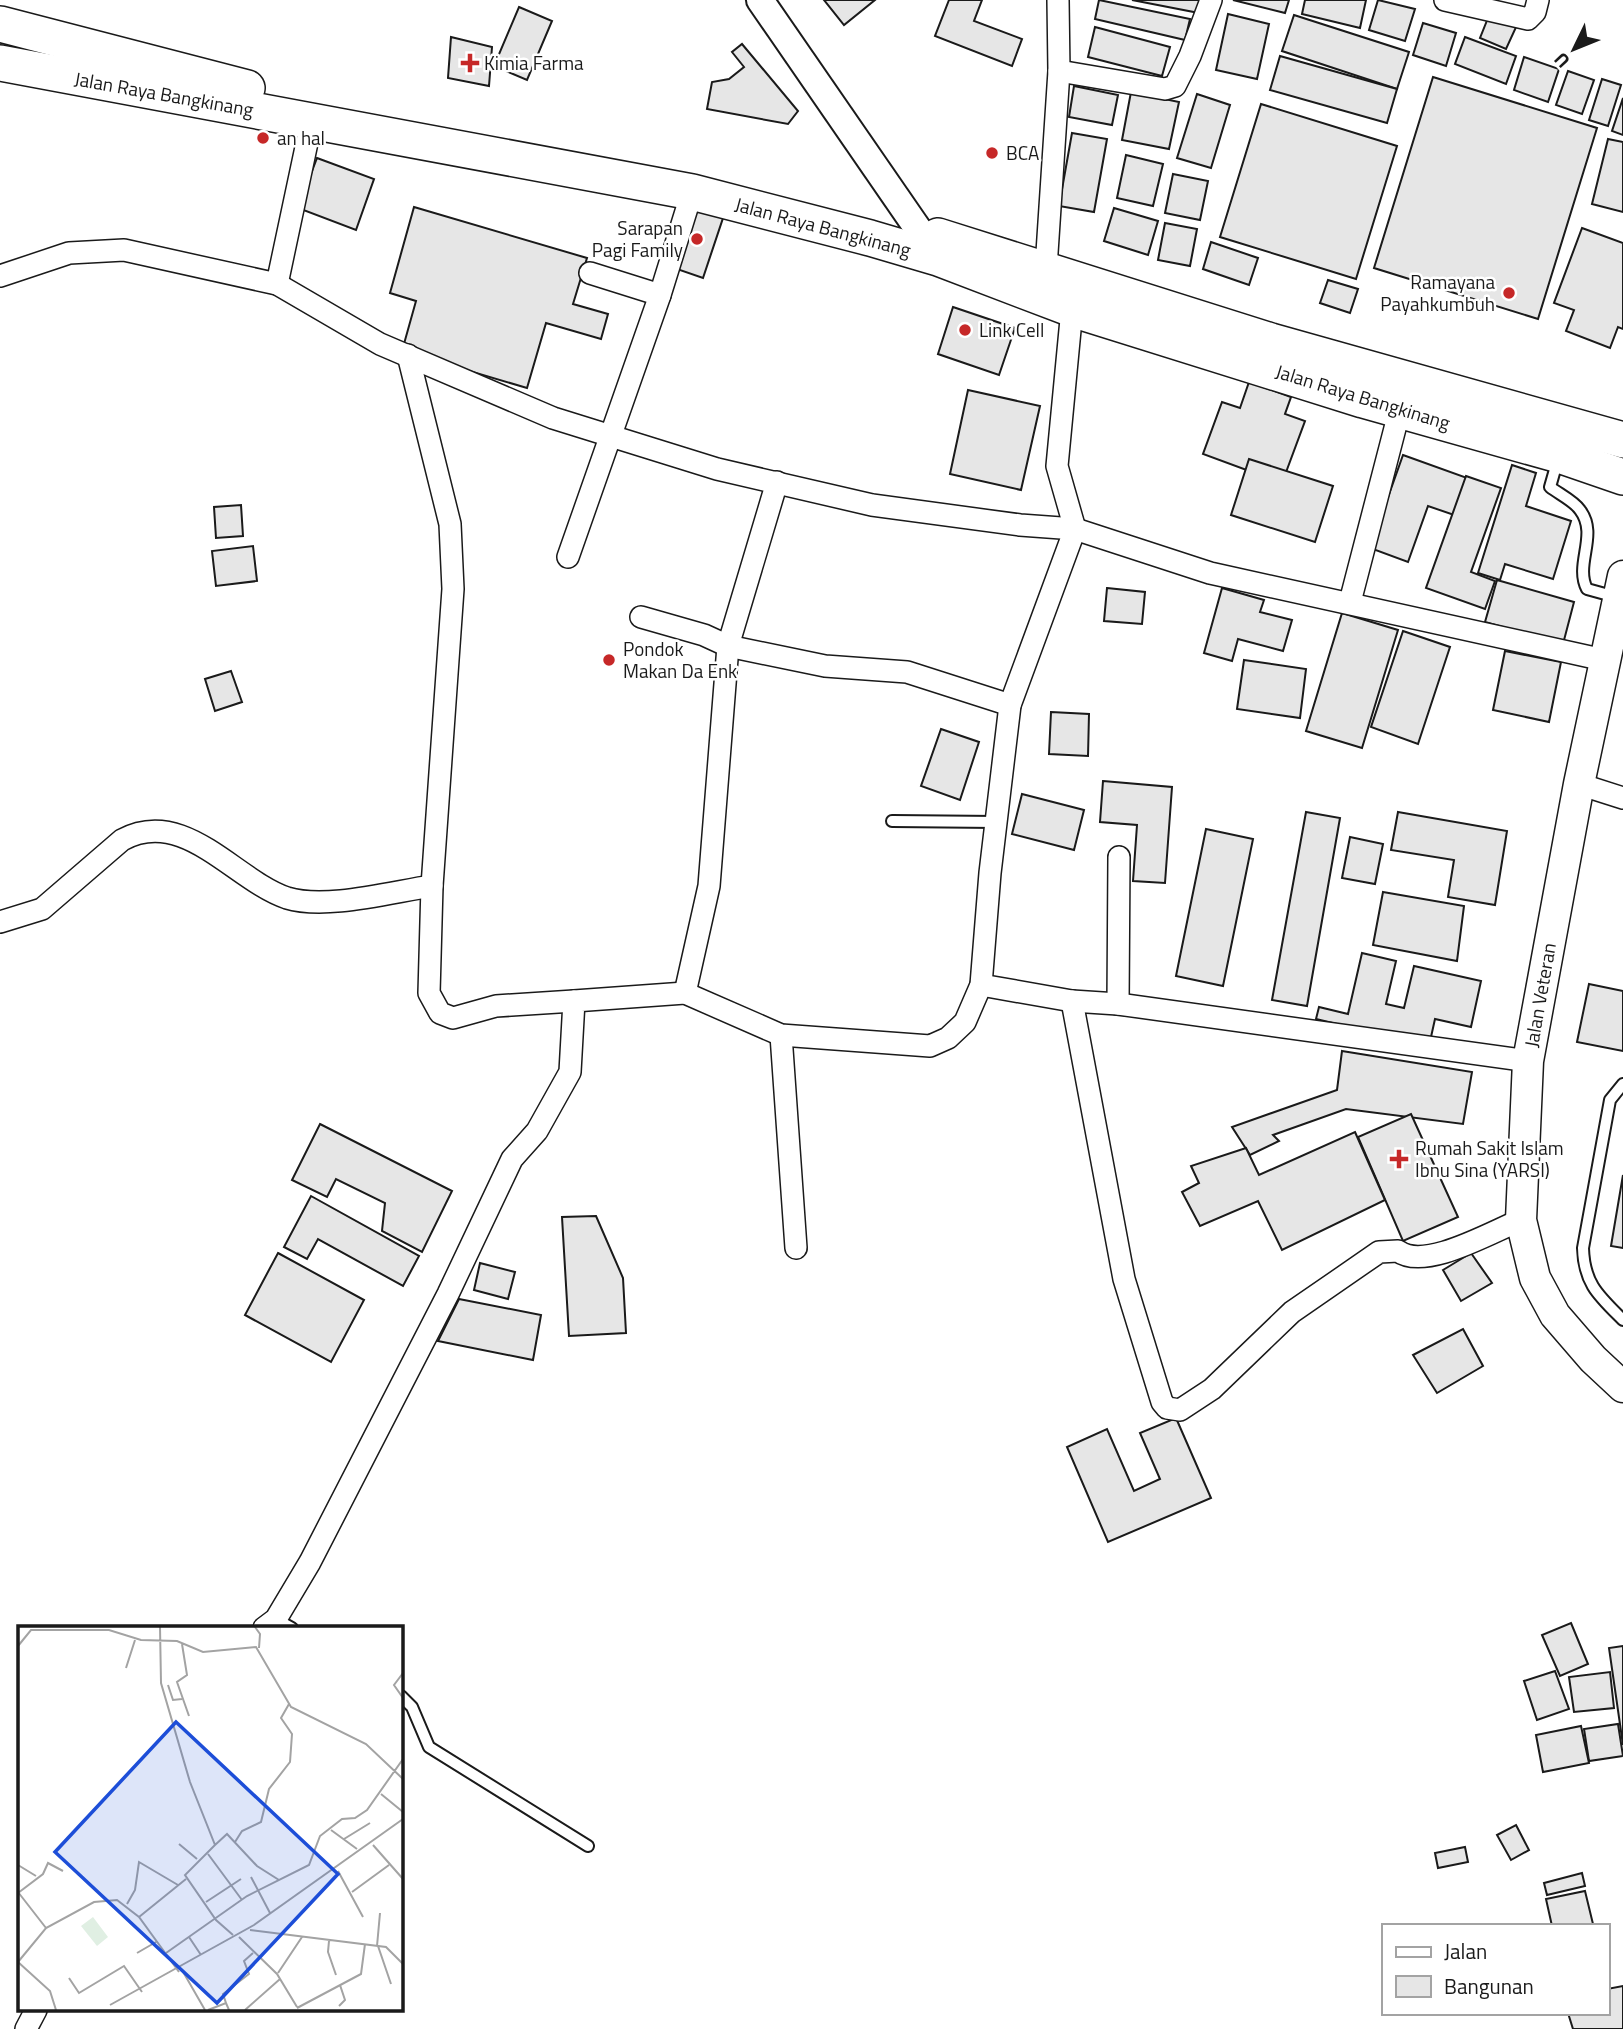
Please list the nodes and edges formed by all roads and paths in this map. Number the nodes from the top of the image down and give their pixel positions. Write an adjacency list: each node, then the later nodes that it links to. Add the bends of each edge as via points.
1 (760, 0): 12 (street)
2 (1058, 0): 8 (street)
3 (1211, 0): 8 (street, via 1175,86 1165,89)
4 (1446, 0): 5 (street, via 1528,19)
5 (1538, 0)
6 (0, 24): 9 (highway, Jalan Raya Bangkinang)
7 (0, 63): 9 (highway, Jalan Raya Bangkinang)
8 (1059, 71): 13 (street)
9 (232, 97): 10 (highway, Jalan Raya Bangkinang); 12 (highway, Jalan Raya Bangkinang, via 346,103)
10 (312, 119): 11 (highway, Jalan Raya Bangkinang); 16 (street)
11 (692, 192): 12 (highway, Jalan Raya Bangkinang); 17 (street)
12 (929, 244): 13 (highway, Jalan Raya Bangkinang); 18 (highway, Jalan Raya Bangkinang)
13 (1046, 268): 19 (highway, Jalan Raya Bangkinang)
14 (590, 273): 17 (street)
15 (0, 276): 16 (street, via 69,253 124,250)
16 (277, 284): 20 (street, via 380,344)
17 (660, 295): 22 (street)
18 (1072, 309): 19 (highway, Jalan Raya Bangkinang); 27 (street, via 1057,466)
19 (1267, 354): 21 (highway, Jalan Raya Bangkinang, via 1363,400); 23 (highway, Jalan Raya Bangkinang)
20 (408, 355): 22 (street, via 553,418); 40 (street, via 451,537 453,589)
21 (1400, 409): 24 (highway, Jalan Raya Bangkinang); 30 (street)
22 (611, 436): 26 (street); 28 (street)
23 (1622, 436)
24 (1559, 455): 25 (highway, Jalan Raya Bangkinang); 29 (lane, via 1550,487 1580,509 1589,528 1581,579 1587,589)
25 (1623, 477)
26 (777, 482): 27 (street, via 872,505); 32 (street)
27 (1075, 529): 30 (street, via 1210,573); 34 (street)
28 (569, 557)
29 (1621, 587): 33 (main road, Jalan Veteran)
30 (1350, 602): 33 (street)
31 (641, 617): 32 (street)
32 (728, 646): 34 (street, via 825,666 907,673); 43 (street, via 709,886)
33 (1604, 660): 35 (main road, Jalan Veteran)
34 (1010, 705): 38 (street)
35 (1579, 784): 36 (street); 48 (main road, Jalan Veteran)
36 (1623, 798)
37 (892, 821): 38 (lane)
38 (997, 822): 42 (street)
39 (1119, 857): 46 (street)
40 (432, 886): 41 (street, via 315,903 287,898 189,839 136,832 42,909); 44 (street, via 429,993 440,1013 453,1018 496,1006)
41 (0, 922)
42 (981, 985): 45 (street); 47 (street, via 965,1022 948,1038 930,1046)
43 (685, 993): 44 (street); 47 (street)
44 (574, 1001): 54 (street, via 570,1072 537,1131 512,1158 448,1294)
45 (1072, 1001): 46 (street); 50 (street, via 1125,1279 1167,1408 1180,1410 1212,1389 1292,1312 1379,1252 1398,1251 1407,1258 1427,1259)
46 (1118, 1004): 48 (street)
47 (780, 1035): 51 (street)
48 (1528, 1061): 50 (main road, Jalan Veteran)
49 (1623, 1084): 52 (lane, via 1610,1100 1583,1248 1584,1269 1595,1292)
50 (1521, 1220): 53 (main road, Jalan Veteran, via 1535,1278 1555,1315)
51 (796, 1248)
52 (1623, 1320)
53 (1623, 1387)
54 (277, 1625)
55 (402, 1697): 56 (lane, via 412,1707 429,1747)
56 (588, 1846)
57 (35, 2011): 58 (street)
58 (26, 2029)

